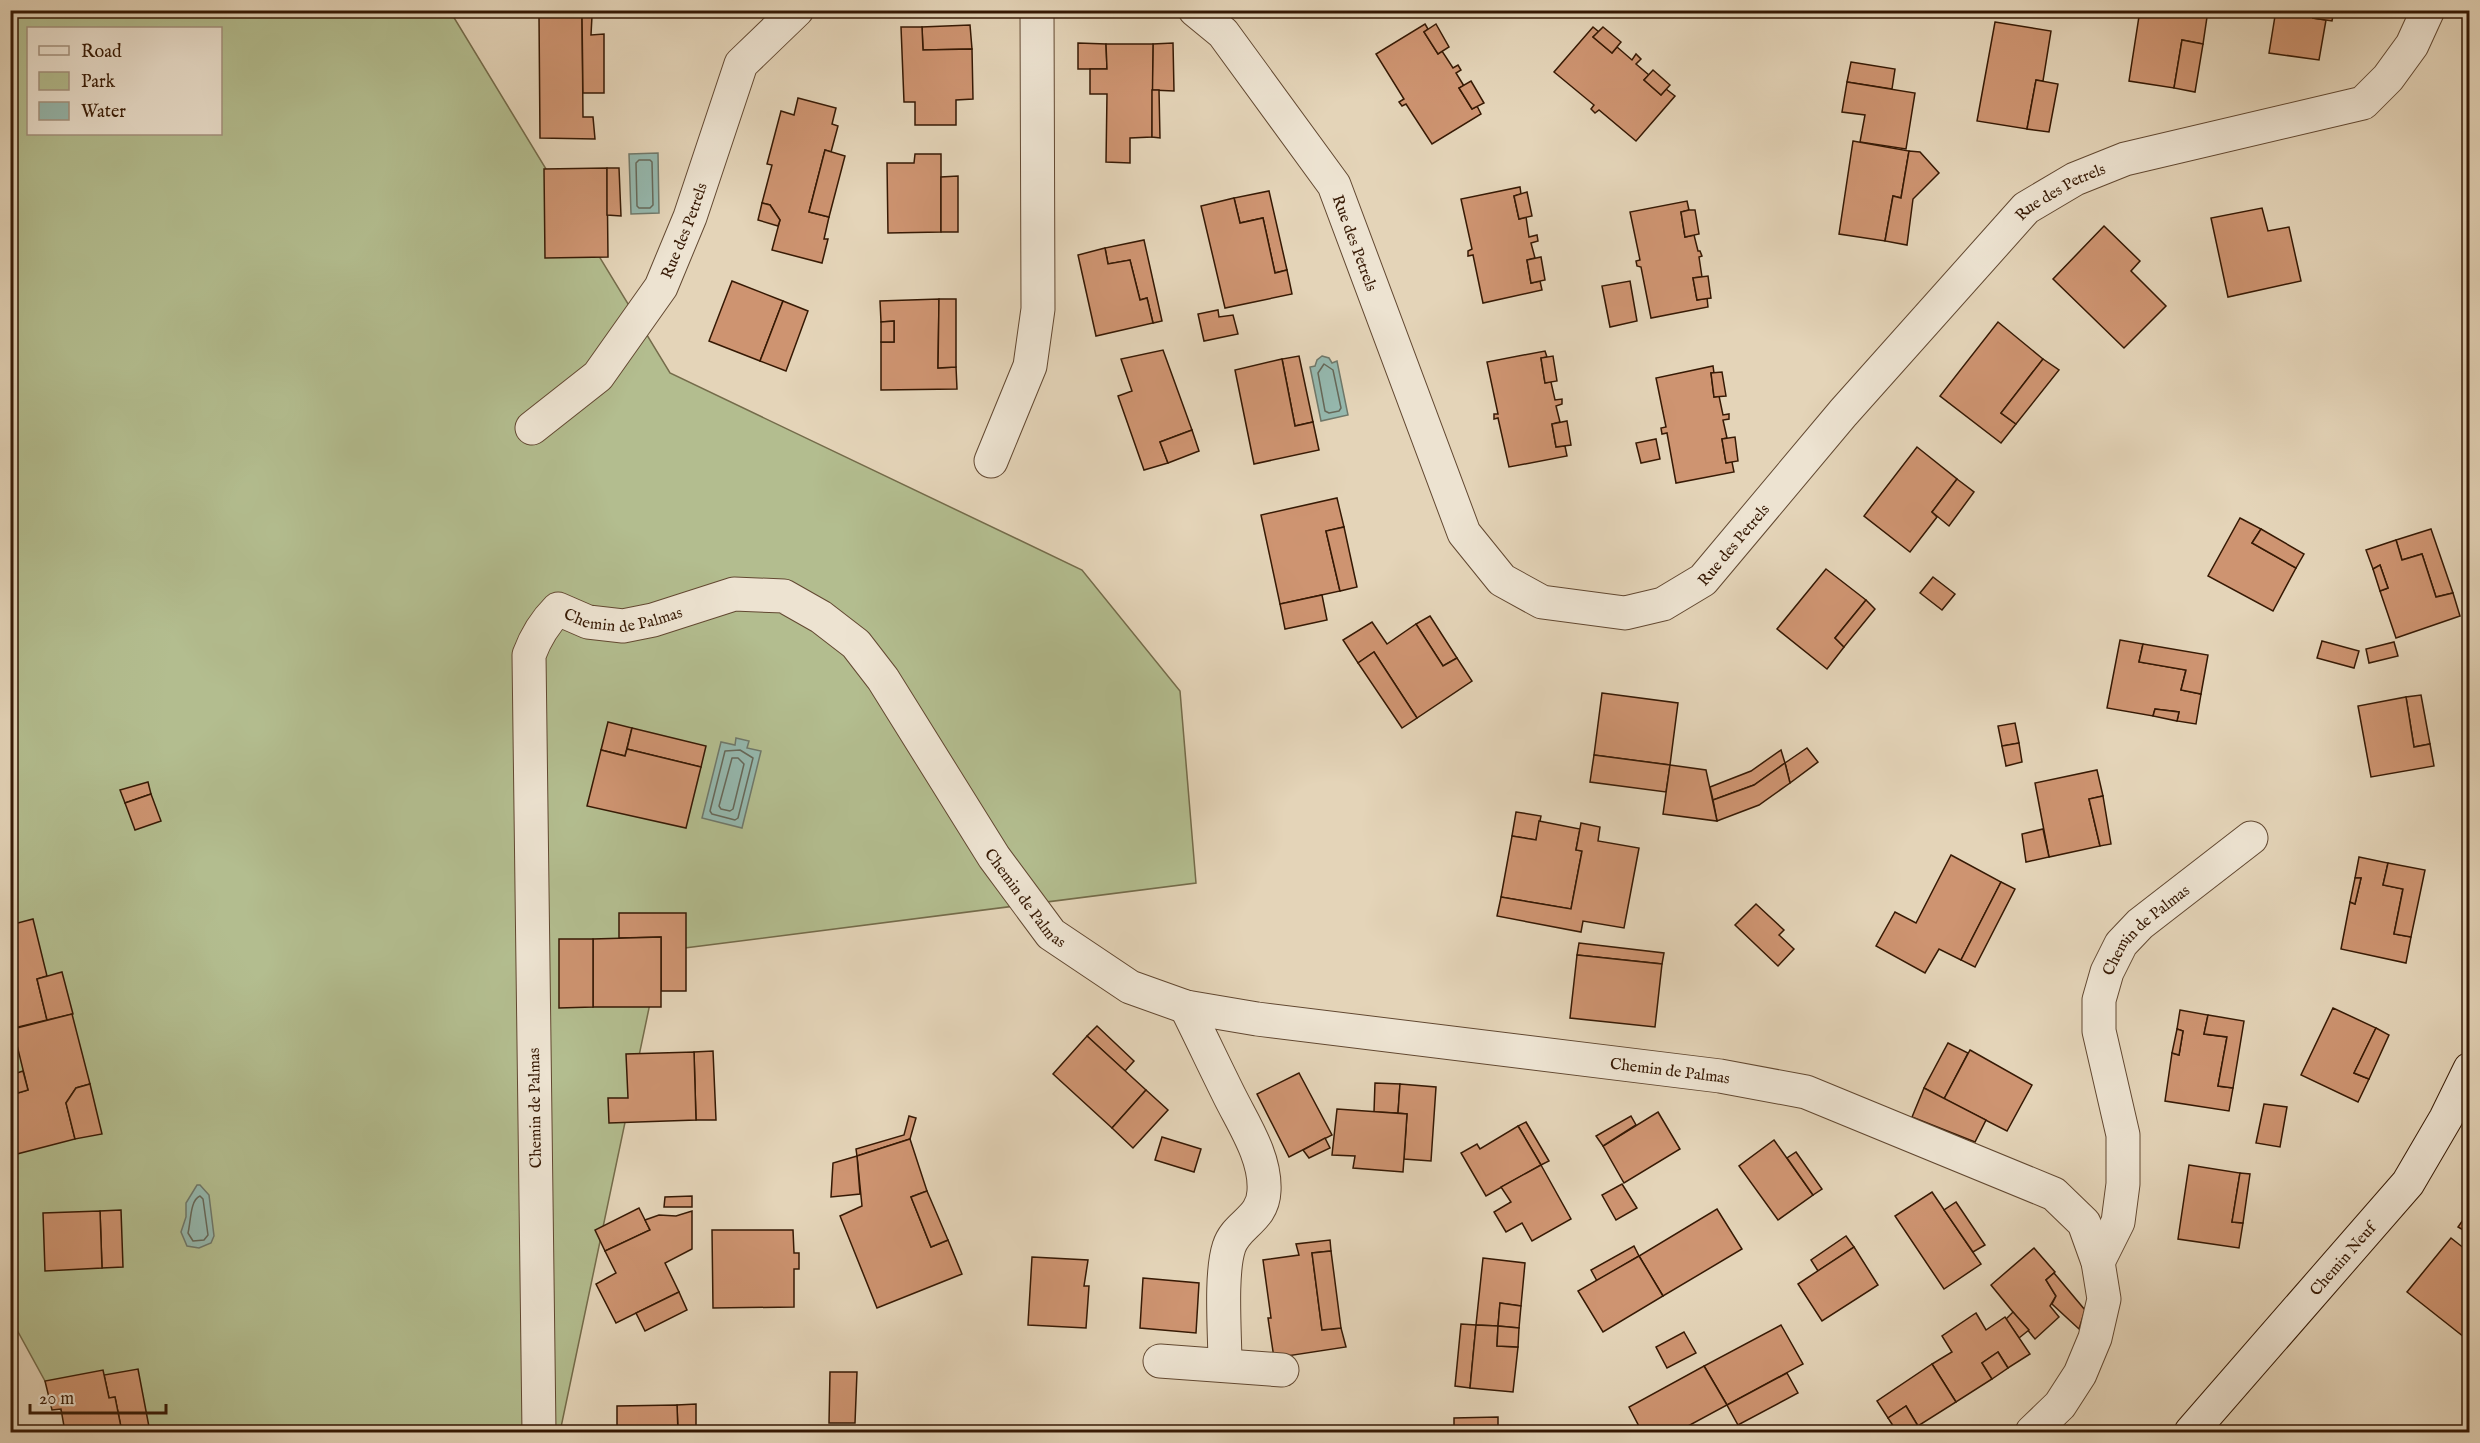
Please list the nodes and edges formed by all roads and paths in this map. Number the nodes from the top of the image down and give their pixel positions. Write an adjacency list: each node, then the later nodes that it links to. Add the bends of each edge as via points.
1 (797, 10): 5 (street, Rue des Petrels, via 741,64 690,217 661,287 598,376)
2 (1037, 10): 6 (street, via 1038,309 1030,366)
3 (1195, 10): 4 (street, Rue des Petrels, via 1223,33 1334,185 1464,533 1502,580 1542,602 1625,613 1663,604 1703,580 1843,413 2026,208 2075,179 2125,159 2363,103 2412,45)
4 (2428, 10)
5 (532, 428)
6 (991, 461)
7 (2251, 838): 10 (street, Chemin de Palmas, via 2140,924 2121,944 2107,972 2100,1000 2099,1031 2123,1135 2123,1184 2118,1222)
8 (1186, 1007): 10 (street, Chemin de Palmas, via 1720,1077 1806,1092 2054,1194 2084,1223); 12 (street, via 1256,1150 1264,1189 1257,1215 1229,1247 1225,1272); 14 (street, Chemin de Palmas, via 1130,987 1052,934 994,857 883,679 856,644 821,616 784,596 734,594 622,626 588,622 558,609 536,637 529,655 528,677)
9 (2469, 1069): 16 (street, Chemin Neuf, via 2408,1183)
10 (2098, 1262): 15 (street, Chemin de Palmas, via 2104,1299 2095,1338 2080,1374 2060,1405)
11 (1160, 1361): 12 (street)
12 (1225, 1365): 13 (street)
13 (1282, 1370)
14 (539, 1432)
15 (2032, 1432)
16 (2191, 1432)

